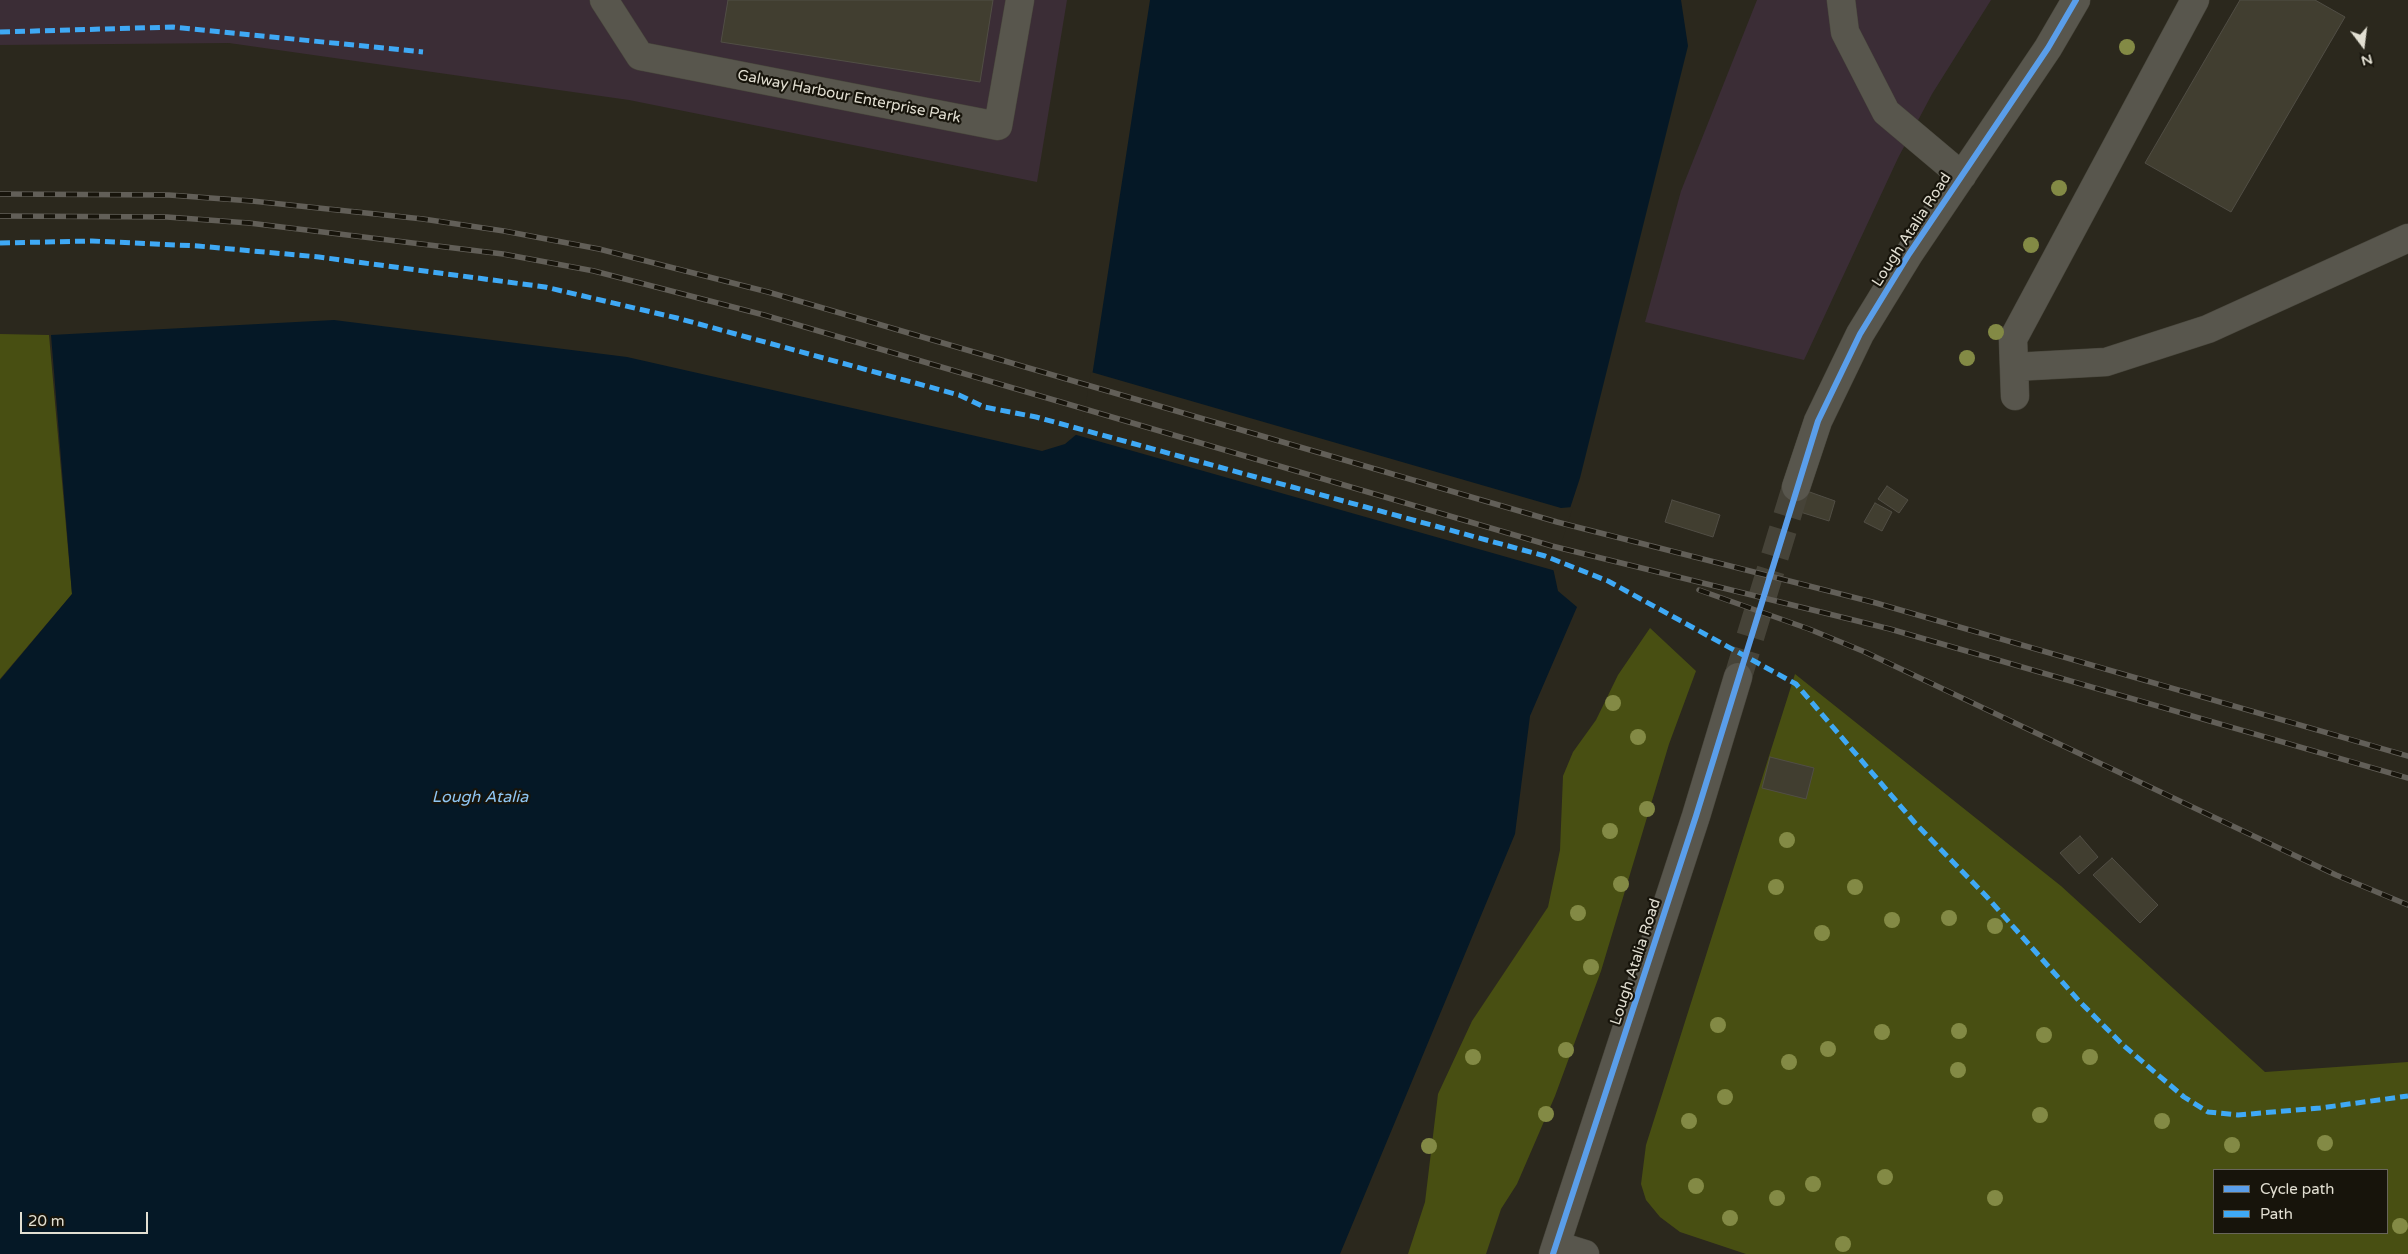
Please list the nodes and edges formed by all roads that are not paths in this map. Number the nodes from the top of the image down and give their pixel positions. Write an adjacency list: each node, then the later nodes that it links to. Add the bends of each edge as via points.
1 (604, 0): 2 (street, Galway Harbour Enterprise Park, via 640,56 998,126)
2 (1020, 0)
3 (1841, 0): 6 (street, via 1845,32 1886,112)
4 (2076, 0): 6 (street, Lough Atalia Road, via 2048,48)
5 (2195, 0): 8 (street, via 2013,339)
6 (1962, 176): 10 (street, Lough Atalia Road, via 1860,334 1818,421)
7 (2408, 238): 8 (street, via 2198,332 2106,362)
8 (2014, 367): 9 (street)
9 (2015, 396)
10 (1796, 487)
11 (1738, 677): 12 (street, Lough Atalia Road)
12 (1555, 1250): 13 (street)
13 (1585, 1254)

